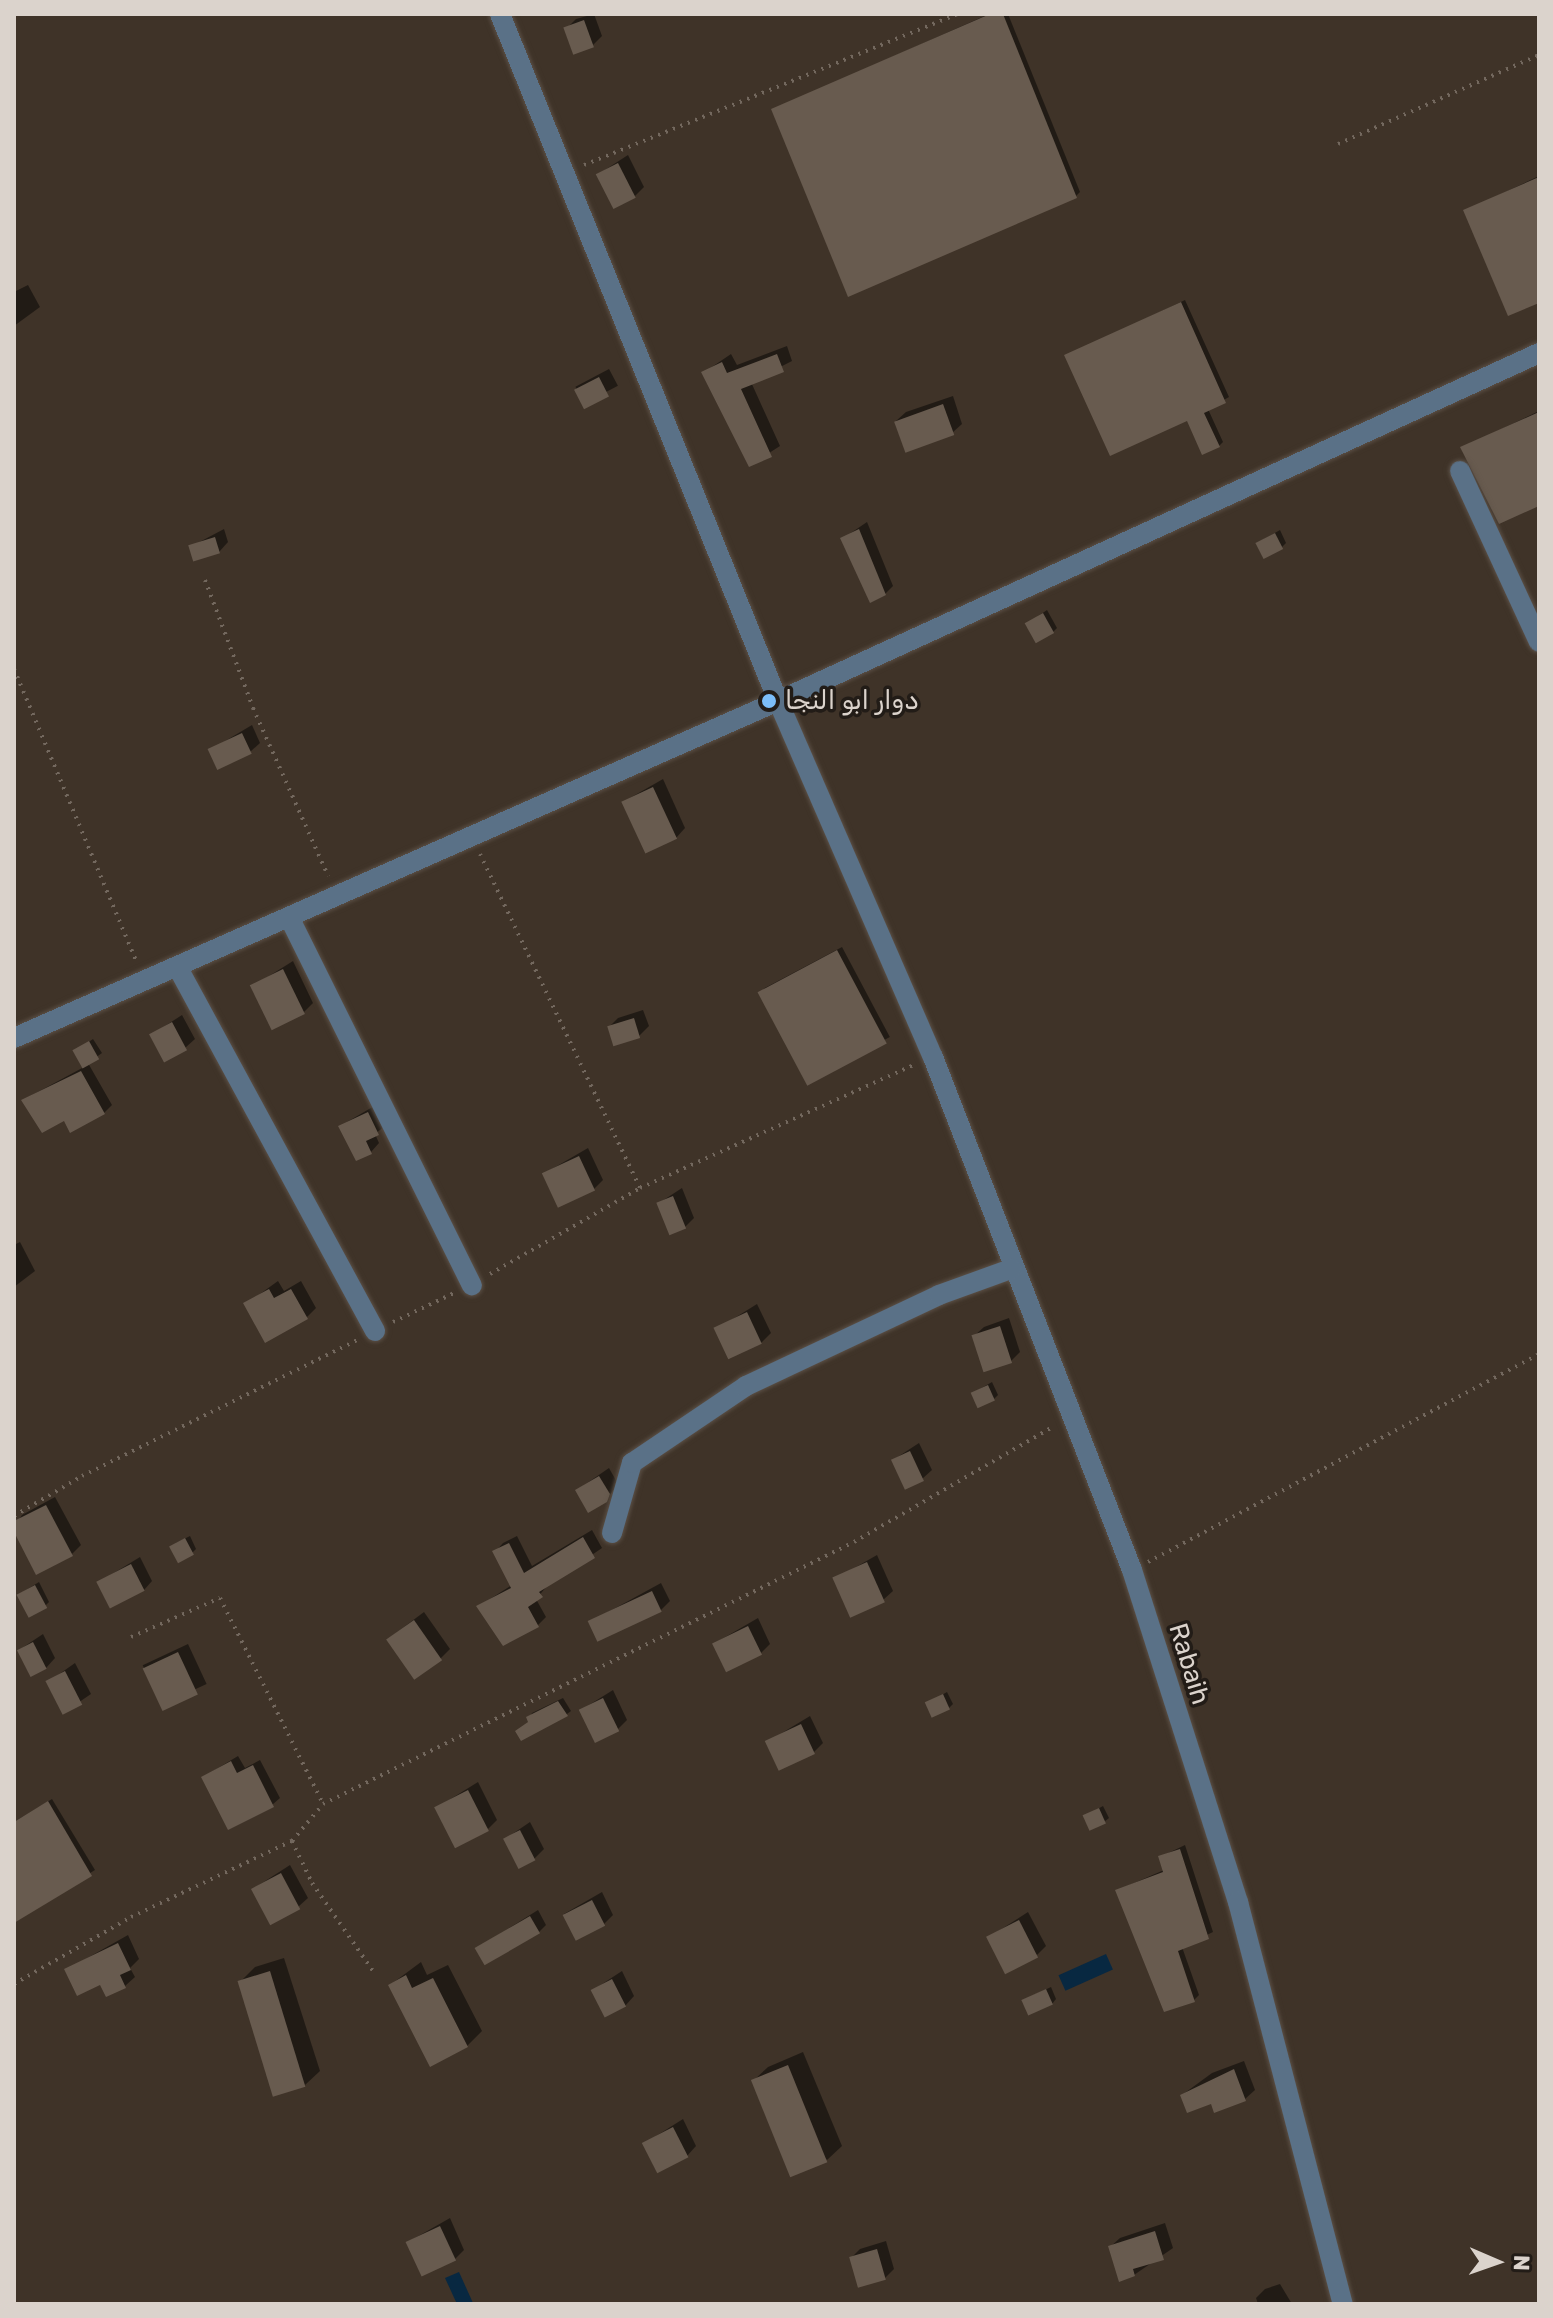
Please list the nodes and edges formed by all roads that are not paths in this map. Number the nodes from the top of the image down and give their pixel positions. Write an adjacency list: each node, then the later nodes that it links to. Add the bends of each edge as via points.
1 (500, 14): 5 (street, Rabaih)
2 (1539, 353): 5 (street)
3 (1460, 471): 4 (street)
4 (1539, 642)
5 (778, 701): 6 (street); 9 (street, Rabaih, via 933,1057)
6 (290, 919): 7 (street); 10 (street)
7 (178, 968): 8 (street); 11 (street)
8 (14, 1038)
9 (1011, 1269): 12 (street, via 939,1295 746,1386 632,1463); 13 (street, Rabaih, via 1132,1570 1238,1902)
10 (472, 1285)
11 (375, 1331)
12 (612, 1533)
13 (1343, 2304)

